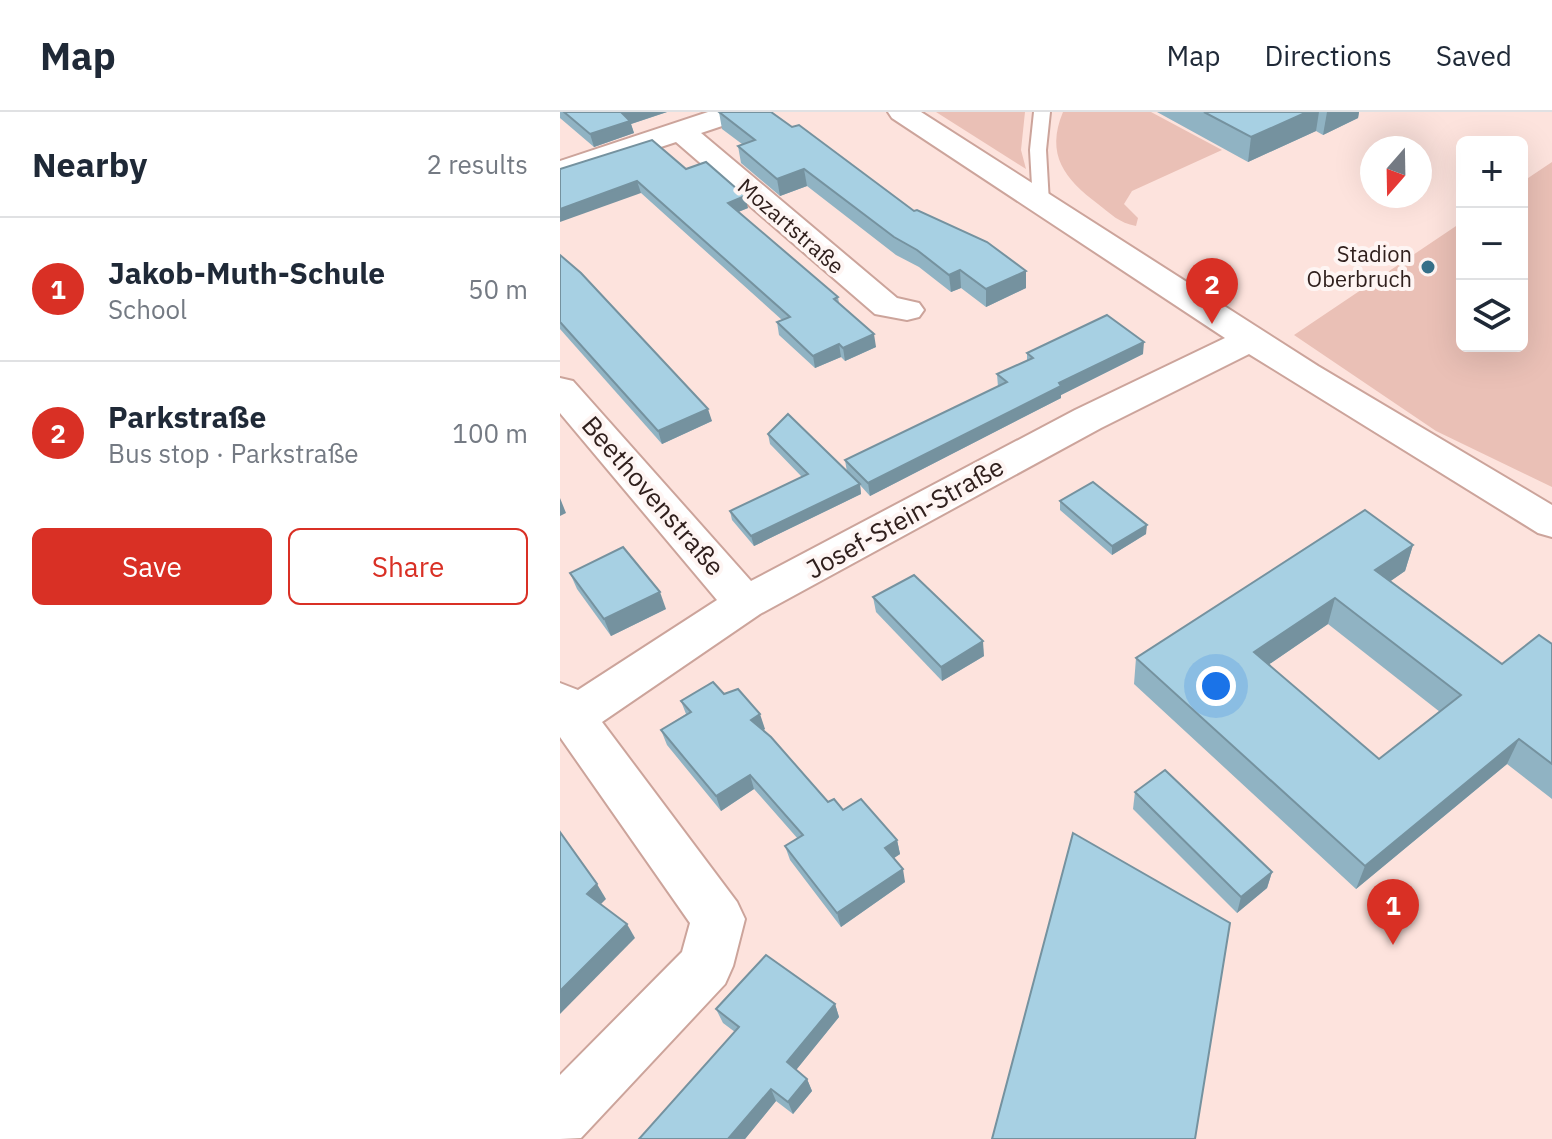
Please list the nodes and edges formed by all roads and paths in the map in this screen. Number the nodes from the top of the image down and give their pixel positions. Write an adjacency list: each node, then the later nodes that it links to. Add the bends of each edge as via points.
1 (736, 112): 4 (street)
2 (902, 112): 6 (street)
3 (1042, 112): 6 (lane)
4 (681, 131): 5 (street); 7 (street, Mozartstraße, via 887,307)
5 (566, 162)
6 (1041, 203): 8 (street)
7 (907, 310)
8 (1250, 340): 10 (street, via 1430,454); 11 (street, Josef-Stein-Straße, via 1088,419)
9 (560, 389): 11 (street, Beethovenstraße)
10 (1552, 523)
11 (745, 603): 12 (street, Josef-Stein-Straße)
12 (566, 709): 13 (street, Josef-Stein-Straße, via 718,919 706,966)
13 (560, 1117)

